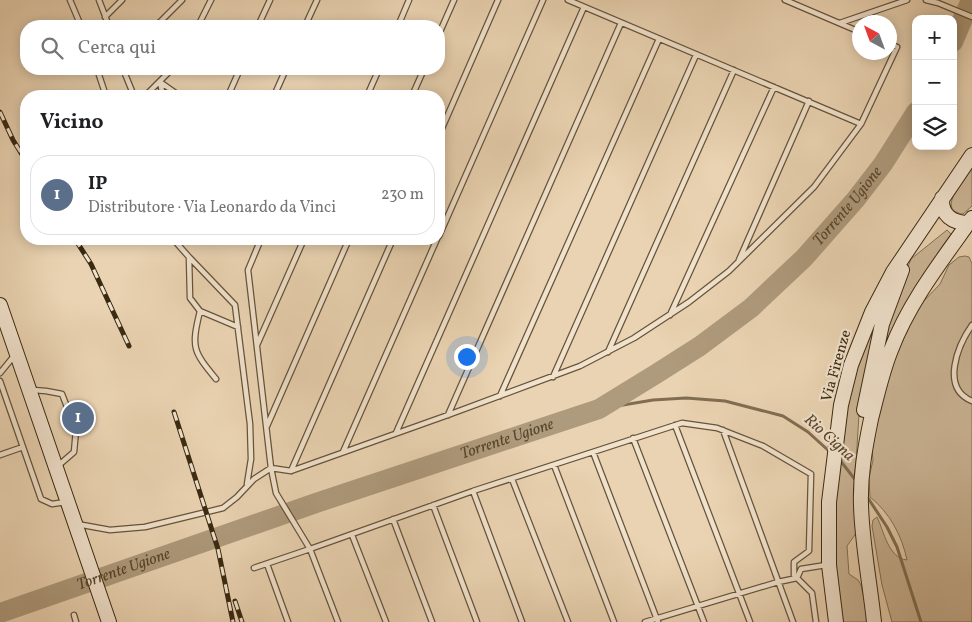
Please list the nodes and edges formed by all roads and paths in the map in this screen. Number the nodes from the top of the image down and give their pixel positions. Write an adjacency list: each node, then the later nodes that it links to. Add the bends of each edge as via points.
1 (70, 0): 19 (lane)
2 (99, 0): 17 (lane)
3 (122, 0): 17 (lane)
4 (182, 0): 21 (lane)
5 (212, 0): 22 (lane)
6 (270, 0): 23 (lane)
7 (317, 0): 24 (lane)
8 (409, 0): 25 (lane)
9 (454, 0): 26 (lane)
10 (498, 0): 53 (lane)
11 (543, 0): 58 (lane)
12 (568, 0): 16 (lane)
13 (785, 0): 28 (lane)
14 (907, 0): 28 (lane)
15 (926, 0): 18 (lane)
16 (584, 7): 27 (lane); 87 (lane)
17 (105, 17): 20 (lane)
18 (972, 17)
19 (78, 20)
20 (106, 20)
21 (162, 20)
22 (201, 20)
23 (261, 20)
24 (308, 20)
25 (401, 20)
26 (445, 20)
27 (621, 23): 30 (lane); 83 (lane)
28 (839, 23): 29 (lane)
29 (852, 29)
30 (659, 39): 31 (lane); 81 (lane)
31 (696, 55): 33 (lane); 77 (lane)
32 (891, 60): 54 (lane)
33 (734, 70): 42 (lane); 75 (lane)
34 (99, 75): 43 (lane)
35 (125, 75): 44 (lane)
36 (166, 75): 41 (lane)
37 (237, 75): 48 (lane)
38 (283, 75): 49 (lane)
39 (376, 75): 50 (lane)
40 (421, 75): 51 (lane)
41 (160, 82): 45 (lane); 46 (lane); 47 (lane)
42 (774, 87): 52 (lane); 70 (lane)
43 (104, 90)
44 (132, 90)
45 (151, 90)
46 (162, 90)
47 (171, 90)
48 (231, 90)
49 (277, 90)
50 (370, 90)
51 (415, 90)
52 (809, 101): 54 (lane); 67 (lane)
53 (445, 121)
54 (861, 124): 67 (lane, via 814,187)
55 (972, 155): 56 (main road, Via Firenze)
56 (942, 198): 57 (main road, Via Firenze, via 946,215 958,222); 65 (main road, Via Firenze)
57 (970, 220): 93 (main road, Via Firenze, via 918,297 896,338 879,385)
58 (445, 221)
59 (178, 245): 66 (lane)
60 (258, 245): 73 (lane, via 248,270)
61 (301, 245): 73 (lane)
62 (346, 245): 85 (lane)
63 (390, 245): 97 (lane)
64 (434, 245): 90 (lane)
65 (908, 250): 93 (main road, Via Firenze, via 877,342 863,420); 108 (main road, Via Firenze, via 885,286 851,365 832,468)
66 (189, 257): 69 (lane, via 190,298); 72 (lane, via 235,305)
67 (737, 263): 70 (lane)
68 (0, 305): 74 (main road)
69 (200, 311): 72 (lane); 78 (lane, via 194,335 197,355)
70 (669, 316): 75 (lane)
71 (972, 325): 82 (lane, via 964,337 954,366 954,379 960,394)
72 (238, 327): 99 (lane, via 250,424 251,459)
73 (256, 347): 85 (lane)
74 (16, 353): 76 (lane); 80 (main road)
75 (608, 353): 77 (lane)
76 (0, 373)
77 (554, 377): 81 (lane)
78 (216, 380)
79 (0, 381): 89 (lane)
80 (29, 390): 95 (main road); 95 (lane, via 62,394 76,430 74,452)
81 (500, 396): 83 (lane)
82 (972, 401)
83 (448, 415): 87 (lane)
84 (675, 425): 86 (lane, via 682,423); 88 (lane); 113 (lane)
85 (266, 427): 96 (lane)
86 (723, 430): 110 (lane, via 763,446 811,474 809,551 794,562); 111 (lane)
87 (396, 433): 90 (lane)
88 (633, 438): 91 (lane); 114 (lane)
89 (23, 447): 92 (lane); 101 (lane, via 41,500 52,504)
90 (343, 452): 97 (lane)
91 (593, 452): 94 (lane); 116 (lane)
92 (0, 455)
93 (863, 462): 112 (main road, Via Firenze, via 861,493)
94 (554, 465): 98 (lane); 126 (lane)
95 (56, 468): 101 (main road)
96 (271, 468): 97 (lane); 99 (lane); 106 (lane, via 276,493)
97 (291, 470)
98 (512, 479): 100 (lane); 125 (lane)
99 (247, 486): 104 (lane, via 223,508 145,528 110,530)
100 (473, 491): 102 (lane); 124 (lane)
101 (68, 502): 104 (main road)
102 (433, 505): 103 (lane); 123 (lane)
103 (393, 520): 105 (lane); 122 (lane)
104 (76, 524): 118 (main road)
105 (352, 535): 106 (lane); 121 (lane)
106 (310, 549): 107 (lane); 120 (lane)
107 (266, 564): 109 (lane); 119 (lane)
108 (828, 565): 110 (lane, via 800,569); 132 (main road, Via Firenze)
109 (254, 568)
110 (797, 578): 111 (lane); 131 (lane, via 812,592)
111 (778, 582): 113 (lane); 130 (lane)
112 (871, 588): 133 (main road, Via Firenze); 134 (main road, Via Firenze)
113 (739, 594): 114 (lane); 129 (lane)
114 (698, 606): 116 (lane); 128 (lane)
115 (74, 615): 117 (lane)
116 (657, 620): 127 (lane)
117 (76, 622)
118 (109, 622)
119 (288, 622)
120 (338, 622)
121 (386, 622)
122 (432, 622)
123 (477, 622)
124 (522, 622)
125 (568, 622)
126 (614, 622)
127 (645, 622)
128 (704, 622)
129 (750, 622)
130 (794, 622)
131 (816, 622)
132 (836, 622)
133 (874, 622)
134 (883, 622)

